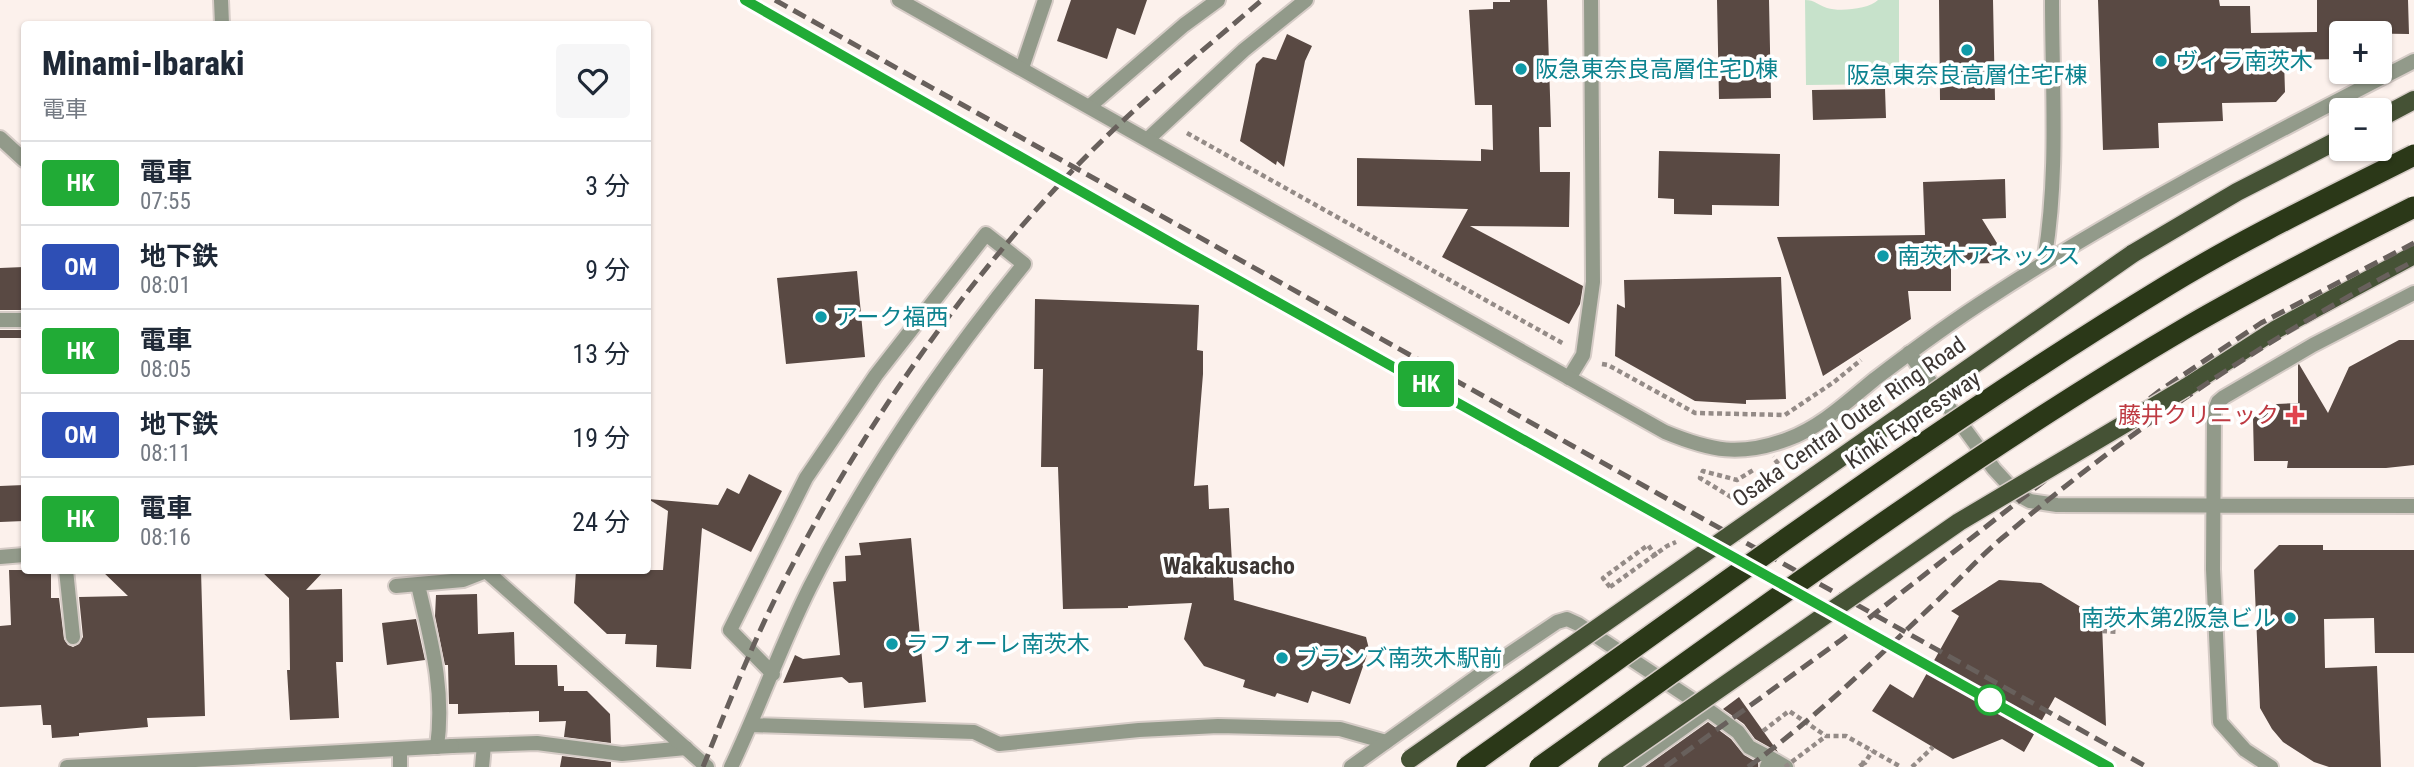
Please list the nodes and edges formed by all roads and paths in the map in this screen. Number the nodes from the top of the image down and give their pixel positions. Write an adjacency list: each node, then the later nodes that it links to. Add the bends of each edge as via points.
1 (221, 0): 8 (street)
2 (899, 0): 10 (street)
3 (1045, 0): 10 (street)
4 (1218, 0): 12 (street)
5 (1306, 0): 15 (street, via 1244,50)
6 (1591, 0): 26 (street, via 1592,282 1583,355)
7 (2052, 0): 21 (street, via 2052,165)
8 (222, 21)
9 (2414, 61): 21 (street, via 2227,158)
10 (1023, 68): 12 (street)
11 (2414, 100): 13 (main road)
12 (1090, 106): 15 (street)
13 (2392, 112)
14 (0, 138): 18 (street)
15 (1149, 139): 26 (street)
16 (2329, 145): 55 (main road, Osaka Central Outer Ring Road, bridge, via 2132,254)
17 (2414, 155): 64 (highway, Kinki Expressway, bridge, via 2169,284 2037,368 1910,452)
18 (21, 157)
19 (2414, 207): 65 (highway, bridge, via 2189,326 2058,407 1934,488)
20 (2414, 255): 66 (main road, bridge, via 2275,330 1959,522)
21 (2044, 262): 25 (street)
22 (2414, 293): 29 (street, via 2218,401 2213,421)
23 (0, 320): 24 (street)
24 (21, 320)
25 (1909, 353): 26 (street, via 1817,424 1790,439 1754,450 1694,444); 29 (street, via 1994,469 2030,501)
26 (1569, 378)
27 (1742, 503): 28 (path, bridge, via 1732,497 1721,491 1700,478 1703,471 1737,480 1773,457 1780,466 1741,493 1739,497)
28 (1728, 505)
29 (2215, 506): 30 (street); 71 (street, via 2220,722 2245,750)
30 (2414, 506)
31 (1684, 536): 32 (path, bridge, via 1610,587 1603,578)
32 (1648, 545)
33 (21, 555): 34 (street)
34 (0, 557)
35 (65, 574): 42 (street)
36 (478, 574): 38 (street)
37 (489, 574): 52 (street)
38 (418, 585): 39 (street); 50 (street, via 439,690)
39 (396, 586)
40 (2102, 631): 41 (path)
41 (2119, 632)
42 (73, 637)
43 (773, 674): 43 (street, via 810,588 862,494 930,389 1024,264 986,234 876,375 806,478 730,630); 45 (street)
44 (1708, 710): 48 (street, via 1567,619 1499,661); 56 (street); 67 (street)
45 (751, 725): 48 (street, via 974,732 999,744 1152,729 1272,727 1340,729); 62 (street)
46 (1763, 731): 47 (path, via 1789,711)
47 (1826, 736): 54 (path, via 1846,736); 68 (path, bridge)
48 (1385, 743): 63 (street)
49 (484, 745): 50 (street); 52 (street, via 537,743 622,754); 60 (street)
50 (437, 747): 53 (street)
51 (1933, 747): 70 (path)
52 (686, 748): 61 (street)
53 (400, 749): 58 (street); 59 (street)
54 (1872, 751): 57 (path); 69 (path)
55 (1404, 763)
56 (1769, 763): 68 (street)
57 (1861, 765)
58 (67, 767)
59 (400, 767)
60 (482, 767)
61 (707, 767)
62 (731, 767)
63 (1352, 767)
64 (1467, 767)
65 (1540, 767)
66 (1607, 767)
67 (1629, 767)
68 (1786, 767)
69 (1900, 767)
70 (1912, 767)
71 (2271, 767)

